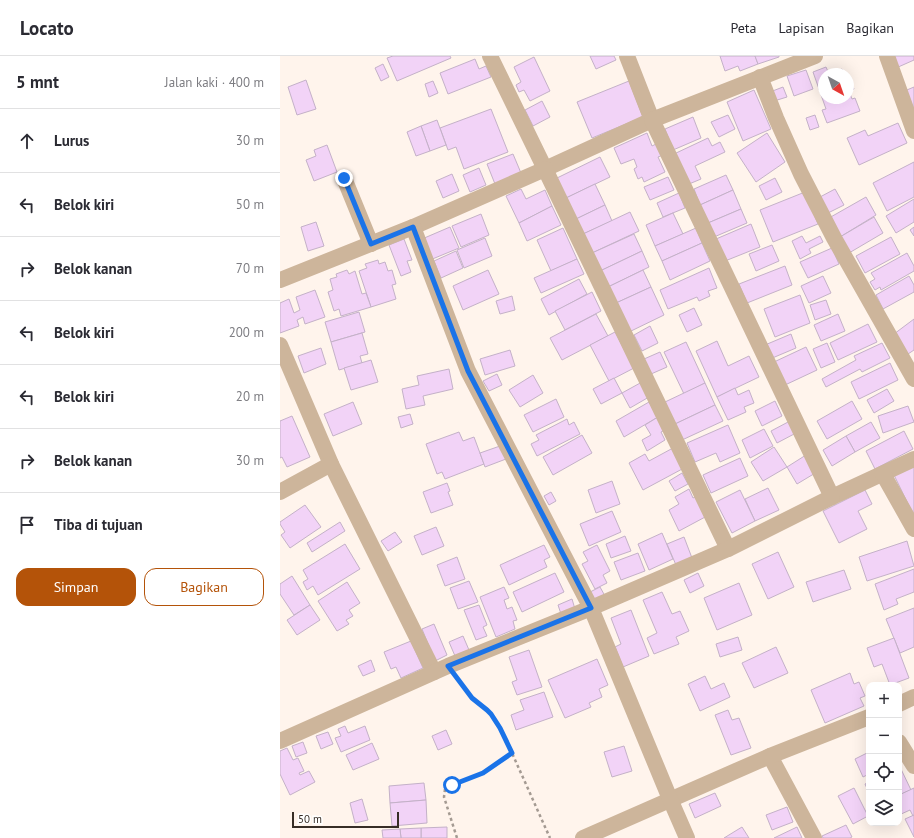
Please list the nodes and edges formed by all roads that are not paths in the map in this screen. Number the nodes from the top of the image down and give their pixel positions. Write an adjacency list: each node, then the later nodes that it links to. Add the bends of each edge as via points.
1 (627, 56): 6 (street)
2 (815, 56): 5 (street)
3 (887, 56): 7 (street)
4 (493, 57): 8 (street)
5 (760, 77): 6 (street); 14 (street, via 801,174)
6 (652, 120): 8 (street); 19 (street)
7 (914, 131)
8 (545, 168): 10 (street); 21 (street)
9 (344, 178): 11 (street)
10 (413, 227): 11 (street); 22 (street, via 468,371)
11 (371, 244): 12 (street)
12 (280, 280)
13 (280, 345): 16 (street)
14 (914, 379)
15 (914, 459): 17 (street)
16 (332, 464): 18 (street); 23 (street)
17 (883, 474): 19 (street); 20 (street)
18 (280, 492)
19 (832, 498): 21 (street)
20 (914, 529)
21 (728, 549): 22 (street)
22 (591, 608): 23 (street); 31 (street)
23 (441, 669): 27 (street)
24 (914, 697): 25 (street)
25 (902, 703)
26 (866, 718): 29 (street)
27 (280, 741)
28 (902, 747): 30 (street)
29 (770, 756): 31 (street); 34 (street)
30 (914, 766)
31 (670, 799): 32 (street); 33 (street)
32 (583, 838)
33 (687, 838)
34 (814, 838)

